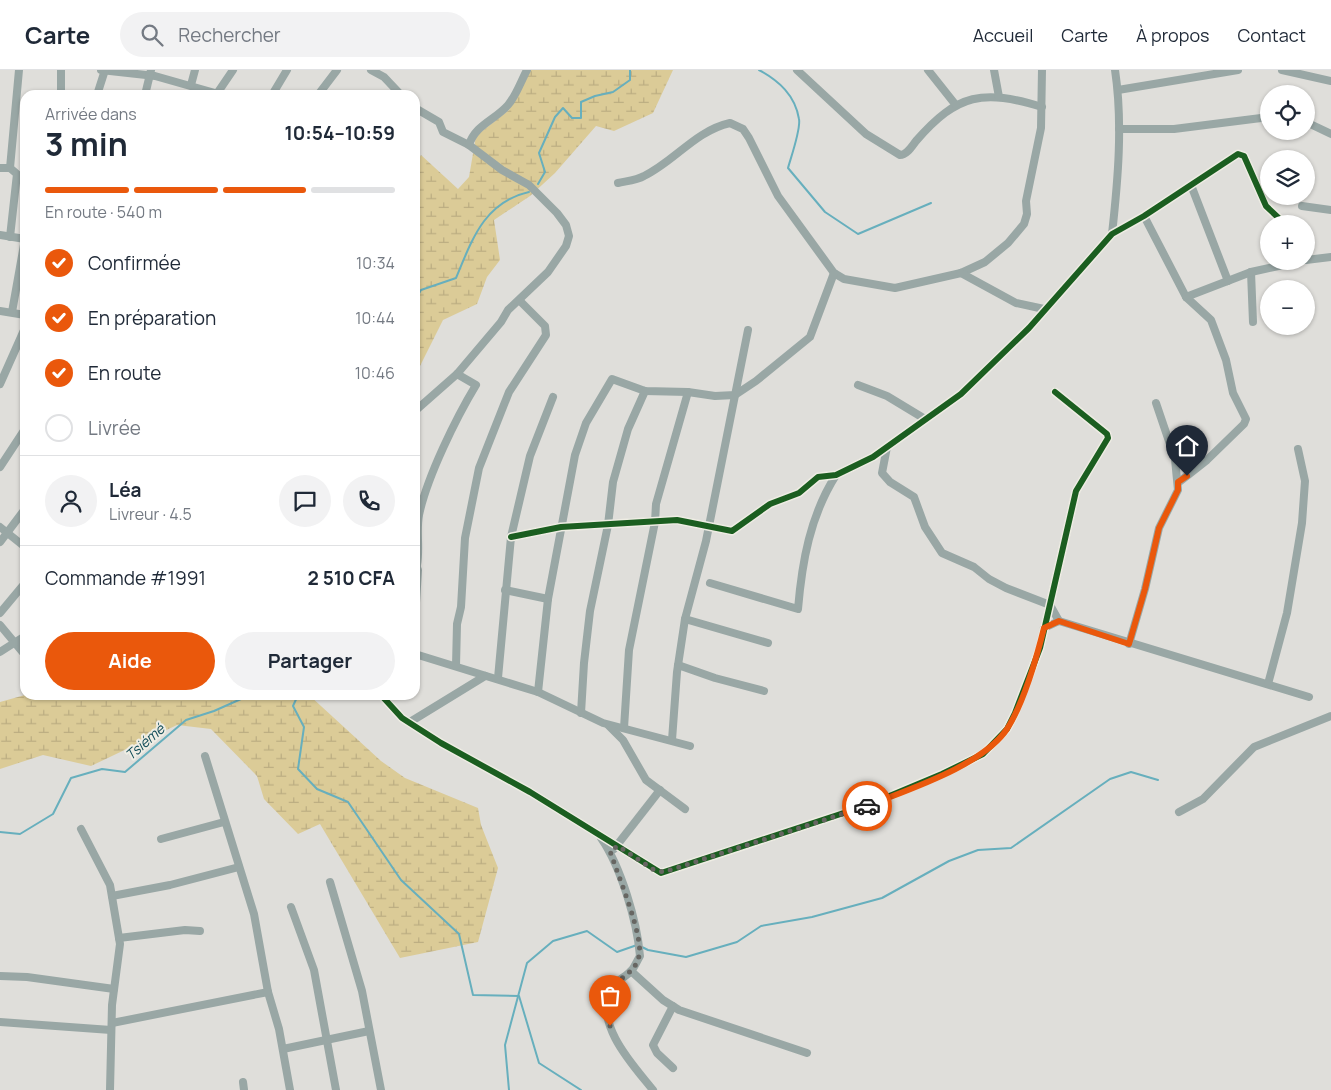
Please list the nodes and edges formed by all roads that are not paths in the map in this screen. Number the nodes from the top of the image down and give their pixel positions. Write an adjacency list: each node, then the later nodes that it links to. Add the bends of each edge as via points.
1 (19, 70): 40 (street)
2 (61, 70): 21 (street)
3 (101, 70): 4 (street)
4 (105, 70): 18 (street); 22 (street)
5 (195, 70): 20 (street)
6 (233, 70): 25 (street)
7 (287, 70): 26 (street)
8 (337, 70): 27 (street)
9 (371, 70): 28 (street, via 384,77)
10 (527, 70): 38 (street, via 508,105 479,128)
11 (797, 70): 31 (street, via 866,134 900,155 908,152 921,135)
12 (928, 70): 31 (street)
13 (994, 70): 30 (street)
14 (1042, 70): 32 (street)
15 (1115, 70): 29 (street)
16 (1238, 70): 29 (street)
17 (1282, 70): 19 (street)
18 (151, 73): 20 (street); 23 (street)
19 (1331, 81)
20 (191, 85): 24 (street)
21 (61, 90)
22 (99, 90)
23 (146, 90)
24 (206, 90)
25 (220, 90)
26 (275, 90)
27 (322, 90)
28 (396, 90)
29 (1118, 90): 36 (street)
30 (999, 96): 31 (street); 32 (street)
31 (955, 104)
32 (1042, 107): 57 (street, via 1024,224 985,262)
33 (420, 111): 38 (street, via 439,122 443,132)
34 (1260, 118): 36 (street, via 1174,129)
35 (1315, 126): 37 (street)
36 (1119, 129): 47 (street)
37 (1330, 134)
38 (470, 146): 60 (street, via 529,185 566,225 569,236 561,255)
39 (0, 168): 40 (street)
40 (10, 168): 49 (street, via 17,174)
41 (618, 183): 56 (street, via 642,178 688,143 716,127 730,123 736,125 749,138 778,196)
42 (1191, 185): 45 (street, via 1238,154 1242,155 1266,206); 46 (street); 58 (street)
43 (1302, 206): 44 (street)
44 (1331, 210)
45 (1276, 215)
46 (1144, 216): 47 (street); 59 (street)
47 (1112, 234): 61 (street)
48 (0, 235): 49 (street)
49 (10, 236): 50 (street)
50 (20, 238)
51 (1331, 257): 52 (street)
52 (1315, 259)
53 (20, 267): 63 (street)
54 (1260, 270): 55 (street)
55 (1251, 272): 58 (street); 65 (street)
56 (834, 273): 57 (street, via 844,279 895,288); 74 (street, via 810,337)
57 (961, 273): 61 (street, via 1016,302)
58 (1228, 281): 59 (street)
59 (1186, 297): 84 (street, via 1211,320 1226,360 1233,393 1246,419 1207,460)
60 (520, 301): 68 (street, via 508,310); 114 (street, via 545,326 546,335 509,392 479,468 465,538)
61 (1044, 309): 78 (street, via 1029,328 961,394)
62 (0, 311): 63 (street)
63 (12, 312): 64 (street)
64 (20, 314)
65 (1253, 322)
66 (748, 330): 74 (street)
67 (20, 339): 69 (street)
68 (457, 374): 77 (street); 85 (street, via 476,385 437,464)
69 (0, 384)
70 (858, 385): 78 (street, via 887,396)
71 (645, 391): 72 (street); 88 (street, via 628,429 613,482); 91 (street, via 612,379 586,423 575,455)
72 (688, 392): 74 (street); 87 (street, via 656,504)
73 (1055, 392): 100 (street, via 1108,438 1076,491)
74 (735, 395): 89 (street)
75 (553, 397): 93 (street, via 530,456)
76 (1156, 403): 84 (street, via 1175,459)
77 (420, 407)
78 (925, 419): 80 (street)
79 (20, 437): 82 (street)
80 (887, 447): 83 (street); 100 (street, via 882,473 914,497 925,527 942,553 974,567 1006,588)
81 (1298, 449): 117 (street, via 1305,481 1302,523 1287,613)
82 (0, 467)
83 (836, 475): 89 (street, via 818,478 800,493 770,504 732,531); 96 (street, via 812,525 804,555 798,609)
84 (1178, 482): 109 (street, via 1178,490 1159,528)
85 (420, 513)
86 (20, 516): 92 (street)
87 (655, 522): 88 (street); 89 (street, via 677,520); 126 (street, via 629,650)
88 (608, 525): 91 (street); 122 (street, via 590,611)
89 (709, 525): 102 (street)
90 (0, 527): 92 (street)
91 (561, 527): 93 (street); 99 (street)
92 (7, 533): 94 (street); 95 (street)
93 (511, 536): 98 (street)
94 (0, 542)
95 (20, 543)
96 (710, 583)
97 (20, 589): 101 (street)
98 (505, 590): 99 (street); 116 (street)
99 (548, 599): 119 (street)
100 (1050, 605): 103 (street); 105 (street)
101 (0, 613)
102 (685, 620): 108 (street); 113 (street)
103 (1059, 621): 105 (street); 109 (street)
104 (0, 625): 107 (street)
105 (1044, 628): 137 (street, via 1033,666 1007,729 973,760 868,805 664,872 654,870)
106 (20, 640): 107 (street)
107 (16, 643): 110 (street); 111 (street)
108 (768, 644)
109 (1129, 644): 117 (street)
110 (20, 649)
111 (0, 652)
112 (420, 655): 114 (street)
113 (678, 665): 118 (street); 127 (street)
114 (456, 666): 115 (street)
115 (485, 676): 116 (street); 124 (street)
116 (498, 678): 119 (street)
117 (1268, 684): 120 (street)
118 (764, 691)
119 (538, 692): 122 (street)
120 (1309, 697)
121 (386, 700): 124 (street)
122 (581, 713): 125 (street)
123 (1331, 716): 132 (street, via 1254,747 1203,798)
124 (410, 722): 135 (street)
125 (603, 723): 126 (street); 130 (street, via 623,740 643,776)
126 (624, 728): 127 (street)
127 (672, 740): 128 (street)
128 (690, 746)
129 (204, 756): 133 (street)
130 (660, 790): 131 (street); 137 (street)
131 (685, 809)
132 (1179, 812)
133 (224, 822): 136 (street); 139 (street)
134 (81, 829): 141 (street, via 110,885)
135 (600, 836): 137 (street); 138 (street)
136 (161, 839)
137 (618, 846): 138 (street)
138 (610, 851): 145 (street, via 639,945 640,956)
139 (239, 867): 141 (street); 148 (street, via 254,914)
140 (330, 882): 152 (street, via 362,991)
141 (112, 896): 144 (street)
142 (291, 907): 153 (street, via 314,970)
143 (200, 931): 144 (street)
144 (119, 938): 147 (street)
145 (631, 971): 149 (street); 161 (street, via 610,990 608,1018 624,1055)
146 (0, 976): 147 (street)
147 (114, 989): 151 (street)
148 (268, 992): 151 (street); 154 (street)
149 (673, 1006): 155 (street, via 686,1014); 156 (street, via 653,1045)
150 (0, 1022): 151 (street)
151 (111, 1027): 157 (street)
152 (369, 1031): 153 (street); 160 (street)
153 (327, 1040): 154 (street); 159 (street)
154 (283, 1049): 158 (street)
155 (807, 1053)
156 (672, 1068)
157 (110, 1090)
158 (290, 1090)
159 (336, 1090)
160 (381, 1090)
161 (654, 1090)

